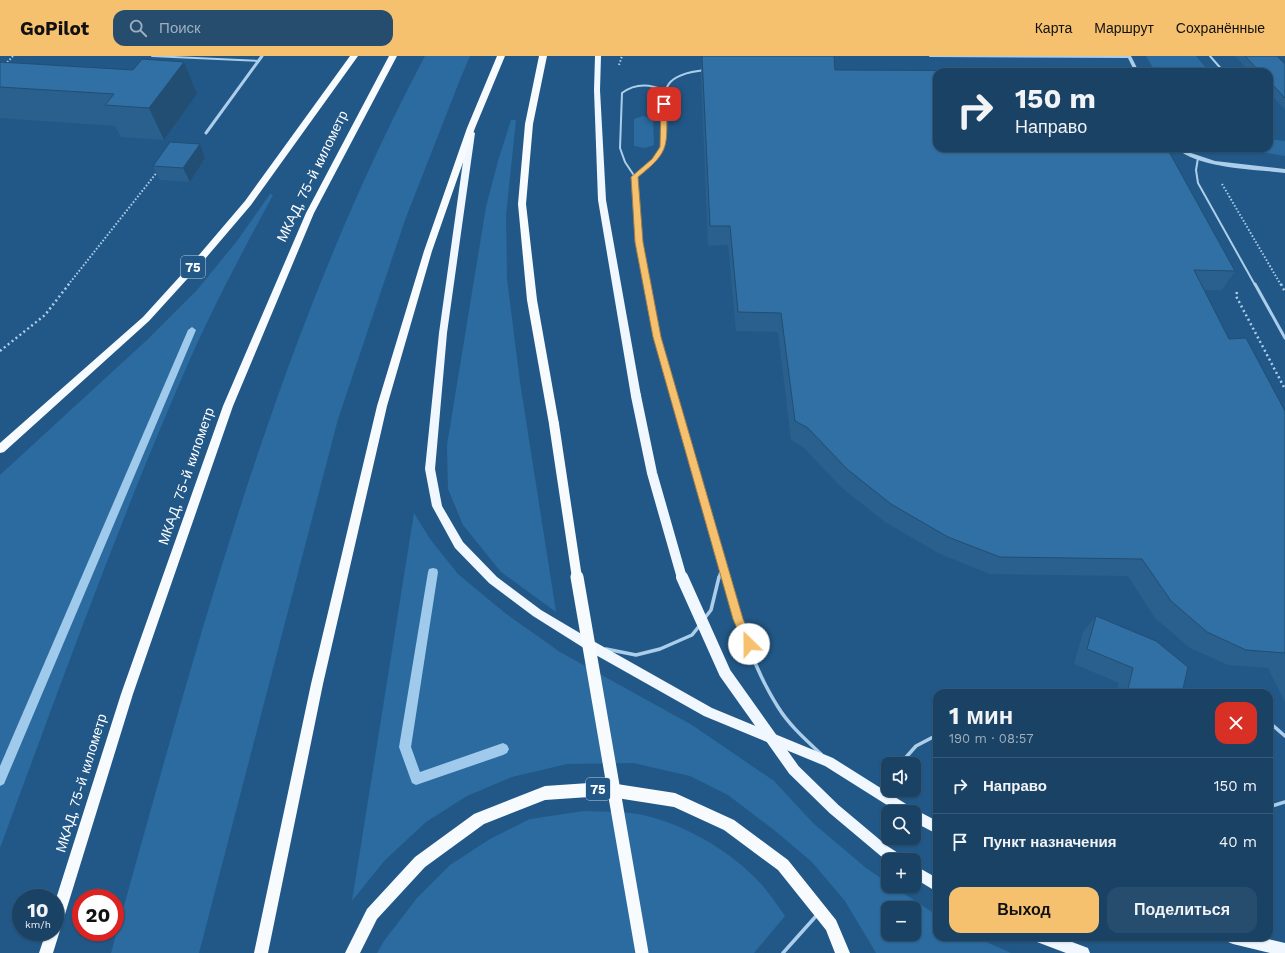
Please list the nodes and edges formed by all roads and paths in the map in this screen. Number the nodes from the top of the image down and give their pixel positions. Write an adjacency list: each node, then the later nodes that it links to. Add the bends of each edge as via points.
1 (13, 56): 14 (path)
2 (152, 56): 13 (lane)
3 (262, 56): 13 (street)
4 (354, 56): 30 (highway, 75, via 248,203 196,264 146,319)
5 (393, 56): 48 (highway, МКАД, 75-й километр, via 310,213 228,406 127,694)
6 (501, 56): 19 (highway)
7 (542, 56): 57 (highway, bridge, via 529,124 522,204 532,300 554,424 583,619)
8 (598, 56): 45 (main road, bridge, via 602,200 637,403 652,472 679,571 725,673 794,770 834,809)
9 (930, 56): 11 (lane)
10 (1210, 56): 16 (lane)
11 (1115, 57): 12 (lane)
12 (1130, 57): 15 (street)
13 (259, 61): 20 (street)
14 (4, 66)
15 (1135, 68)
16 (1220, 68)
17 (709, 70): 18 (lane, via 686,72 676,76)
18 (664, 90): 26 (lane, via 663,147 654,160); 26 (lane, via 648,85 628,88 622,93 620,148)
19 (471, 128): 32 (main road, via 443,333 430,468 437,506 459,545 493,580 537,613); 55 (highway, via 428,250 382,406 317,684)
20 (206, 133)
21 (1187, 152): 22 (street)
22 (1198, 158): 23 (street); 28 (lane, via 1198,183)
23 (1212, 162): 25 (street); 27 (path, via 1214,173 1228,191)
24 (160, 169): 29 (path, via 46,314)
25 (1285, 171)
26 (635, 177): 31 (lane, via 639,242 657,337)
27 (1285, 292)
28 (1285, 338)
29 (0, 351)
30 (0, 449)
31 (722, 565): 32 (lane, via 711,610 692,634 660,649 636,655); 37 (lane, via 738,619 778,708)
32 (591, 646): 37 (main road, via 708,712)
33 (1273, 726): 35 (lane)
34 (933, 736): 36 (lane, via 925,739)
35 (1285, 736)
36 (904, 757)
37 (829, 762): 38 (main road)
38 (881, 796)
39 (882, 797): 41 (main road)
40 (1285, 802): 42 (lane)
41 (897, 805)
42 (1273, 806)
43 (921, 818): 44 (main road)
44 (933, 826)
45 (887, 853)
46 (921, 875): 47 (main road)
47 (933, 883)
48 (64, 896)
49 (821, 911): 56 (highway, 75, via 783,865 729,825 675,800 604,788 545,793 479,819 420,862 372,914); 58 (lane); 59 (highway, 75, via 831,925)
50 (50, 941): 54 (highway)
51 (1052, 941): 60 (main road)
52 (1249, 941): 53 (main road)
53 (1285, 950)
54 (46, 953)
55 (261, 953)
56 (352, 953)
57 (642, 953)
58 (783, 953)
59 (843, 953)
60 (1083, 953)

